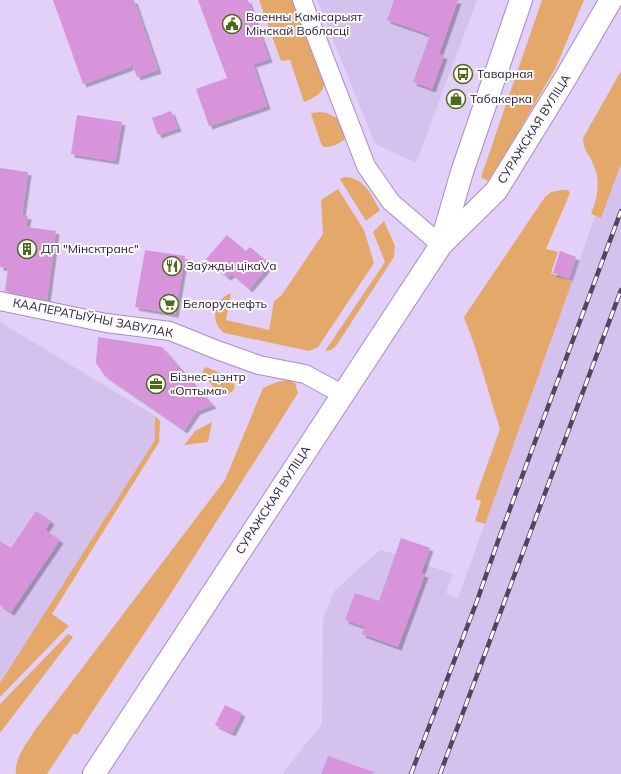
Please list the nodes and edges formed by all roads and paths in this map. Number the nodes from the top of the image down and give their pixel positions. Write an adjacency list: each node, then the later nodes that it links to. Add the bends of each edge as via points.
1 (302, 0): 4 (street, via 366,166 391,202)
2 (521, 0): 4 (main road, СУРАЖСКАЯ ВУЛІЦА, via 462,172)
3 (611, 0): 4 (main road, СУРАЖСКАЯ ВУЛІЦА, via 496,191)
4 (441, 245): 6 (main road, СУРАЖСКАЯ ВУЛІЦА)
5 (0, 301): 6 (street, КААПЕРАТЫЎНЫ ЗАВУЛАК, via 106,323 170,331 259,365 305,374)
6 (342, 394): 7 (main road, СУРАЖСКАЯ ВУЛІЦА)
7 (94, 774)

